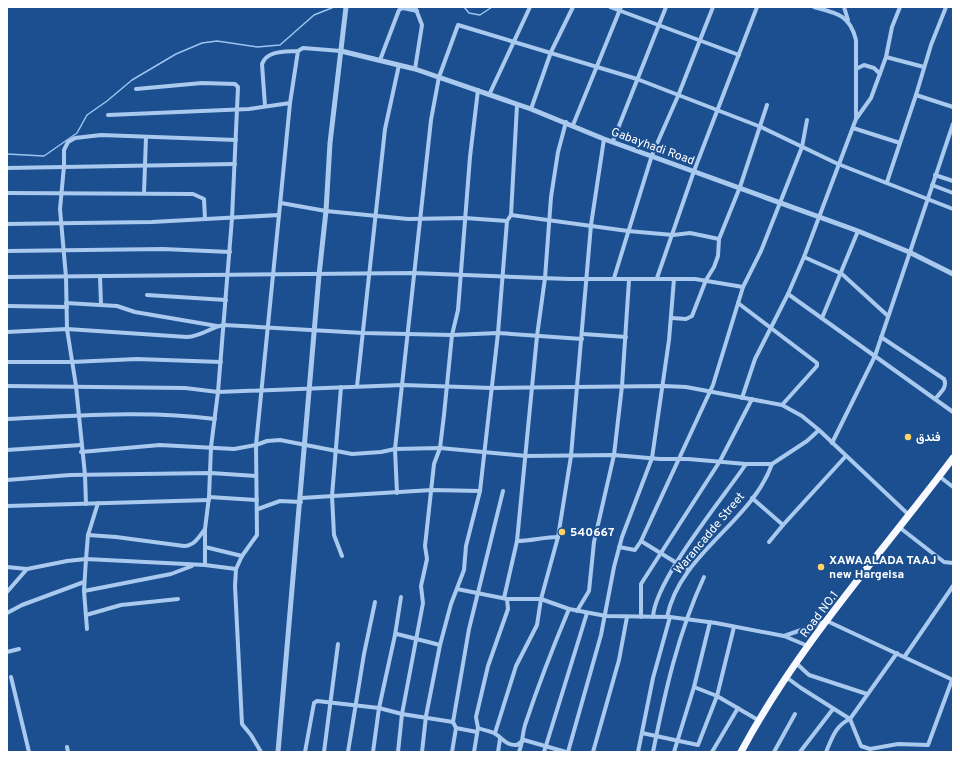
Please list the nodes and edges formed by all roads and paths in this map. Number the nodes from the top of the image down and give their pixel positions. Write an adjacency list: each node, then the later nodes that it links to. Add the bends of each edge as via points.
1 (346, 7): 19 (street)
2 (530, 7): 17 (street)
3 (573, 7): 20 (street)
4 (610, 7): 12 (street)
5 (666, 7): 15 (street)
6 (713, 7): 16 (street)
7 (757, 7): 21 (street)
8 (814, 7): 14 (street, via 832,11)
9 (844, 7): 14 (street)
10 (900, 7): 22 (street, via 892,27)
11 (946, 7): 26 (street)
12 (620, 8): 15 (street); 25 (street)
13 (416, 9): 23 (street, via 399,10); 27 (street, via 422,25)
14 (848, 21): 28 (street, via 854,30 856,40)
15 (658, 25): 16 (street); 31 (street)
16 (700, 40): 21 (street); 36 (street)
17 (513, 41): 20 (street); 30 (street, via 458,25); 34 (street)
18 (298, 51): 19 (street, via 303,48); 37 (street); 40 (street, via 269,54 264,58 262,64)
19 (341, 51): 23 (street, Gabayhadi Road); 81 (street, via 330,143)
20 (551, 52): 25 (street); 43 (street)
21 (739, 55): 44 (street)
22 (886, 57): 26 (street); 29 (street)
23 (380, 60): 24 (street, Gabayhadi Road)
24 (399, 65): 27 (street, Gabayhadi Road); 84 (street, via 385,129)
25 (597, 66): 31 (street); 50 (street)
26 (924, 67): 35 (street)
27 (415, 69): 30 (street, Gabayhadi Road)
28 (856, 69): 29 (street, via 864,65 869,66); 46 (street)
29 (880, 74): 46 (street, via 872,98)
30 (439, 76): 33 (street, Gabayhadi Road); 89 (street, via 431,120)
31 (637, 79): 36 (street); 56 (street)
32 (136, 89): 42 (street, via 202,83 235,84 238,87)
33 (478, 90): 34 (street, Gabayhadi Road); 87 (street)
34 (489, 94): 38 (street, Gabayhadi Road)
35 (916, 95): 41 (street); 58 (street)
36 (678, 96): 44 (street); 61 (street)
37 (290, 103): 40 (street); 79 (street)
38 (518, 105): 43 (street, Gabayhadi Road); 83 (street)
39 (767, 105): 51 (street)
40 (265, 106): 42 (street)
41 (953, 107)
42 (238, 109): 45 (street); 55 (street)
43 (531, 109): 48 (street, Gabayhadi Road)
44 (719, 111): 51 (street); 67 (street)
45 (108, 115)
46 (856, 119): 52 (street)
47 (807, 120): 60 (street)
48 (566, 122): 50 (street, Gabayhadi Road); 91 (street, via 554,180)
49 (953, 124): 57 (street)
50 (573, 125): 54 (street, Gabayhadi Road)
51 (761, 127): 60 (street); 72 (street)
52 (853, 128): 58 (street); 63 (street)
53 (146, 137): 55 (street); 64 (street); 65 (street, via 101,135 75,138 68,142 64,150)
54 (604, 139): 56 (street, Gabayhadi Road); 94 (street)
55 (236, 140): 62 (street)
56 (613, 141): 61 (street, Gabayhadi Road)
57 (948, 142): 59 (street); 68 (street)
58 (900, 143): 70 (street)
59 (953, 144)
60 (802, 147): 63 (street); 78 (street)
61 (652, 155): 67 (street, Gabayhadi Road); 95 (street)
62 (235, 164): 64 (street); 86 (street)
63 (838, 164): 70 (street); 85 (street)
64 (146, 165): 65 (street); 75 (street)
65 (64, 166): 66 (street); 74 (street)
66 (7, 168)
67 (694, 171): 72 (street, Gabayhadi Road); 97 (street)
68 (935, 175): 69 (street); 71 (street)
69 (953, 181)
70 (887, 182): 77 (street)
71 (932, 185): 76 (street); 77 (street)
72 (740, 188): 78 (street, Gabayhadi Road); 98 (street)
73 (7, 193): 74 (street)
74 (60, 193): 75 (street); 92 (street)
75 (144, 193): 88 (street, via 192,194 202,197 205,202)
76 (953, 193)
77 (928, 199): 80 (street); 102 (street)
78 (781, 202): 85 (street, Gabayhadi Road); 123 (street)
79 (281, 203): 81 (street); 82 (street)
80 (953, 208)
81 (326, 211): 84 (street); 110 (street)
82 (279, 215): 86 (street); 109 (street)
83 (511, 215): 90 (street); 91 (street)
84 (375, 216): 89 (street); 104 (street)
85 (819, 217): 96 (street, Gabayhadi Road); 103 (street)
86 (232, 218): 88 (street); 101 (street)
87 (465, 218): 89 (street); 90 (street); 111 (street)
88 (205, 219): 92 (street)
89 (420, 219): 105 (street)
90 (507, 221): 115 (street)
91 (550, 221): 94 (street); 116 (street)
92 (61, 223): 93 (street); 99 (street)
93 (7, 224)
94 (592, 225): 95 (street); 119 (street)
95 (628, 231): 97 (street); 117 (street)
96 (858, 231): 102 (street, Gabayhadi Road); 107 (street)
97 (673, 235): 98 (street, via 690,233); 118 (street)
98 (719, 239): 122 (street, via 716,261)
99 (63, 250): 100 (street); 101 (street, via 163,249); 114 (street)
100 (7, 251)
101 (230, 252): 106 (street)
102 (909, 252): 108 (street, Gabayhadi Road); 131 (street)
103 (804, 257): 107 (street); 124 (street)
104 (368, 273): 105 (street); 110 (street); 142 (street)
105 (413, 273): 111 (street); 143 (street)
106 (228, 274): 109 (street); 112 (street); 126 (street)
107 (842, 274): 131 (street); 133 (street)
108 (953, 274)
109 (272, 275): 110 (street); 136 (street)
110 (319, 275): 139 (street)
111 (462, 275): 115 (street); 144 (street)
112 (100, 276): 114 (street); 129 (street)
113 (7, 277): 114 (street)
114 (66, 277): 128 (street)
115 (502, 277): 116 (street); 141 (street)
116 (545, 278): 119 (street); 145 (street)
117 (614, 278): 119 (street); 121 (street)
118 (657, 278): 120 (street); 121 (street)
119 (588, 279): 146 (street)
120 (674, 279): 122 (street); 132 (street)
121 (629, 280): 147 (street)
122 (706, 280): 123 (street); 132 (street, via 692,316 686,319)
123 (743, 287): 127 (street)
124 (788, 294): 133 (street); 137 (street)
125 (147, 295): 126 (street)
126 (226, 300): 134 (street)
127 (738, 304): 137 (street); 167 (street)
128 (66, 305): 129 (street); 130 (street); 138 (street)
129 (101, 305): 135 (street)
130 (7, 306)
131 (888, 316): 148 (street)
132 (672, 318): 159 (street)
133 (822, 318): 149 (street)
134 (224, 325): 135 (street); 136 (street); 152 (street)
135 (217, 326): 138 (street, via 204,334 187,337)
136 (269, 327): 139 (street); 165 (street)
137 (771, 328): 168 (street, via 755,359); 171 (street, via 818,365)
138 (67, 329): 140 (street); 151 (street)
139 (314, 330): 142 (street); 164 (street)
140 (7, 332)
141 (498, 332): 144 (street); 145 (street); 163 (street)
142 (363, 333): 143 (street); 157 (street)
143 (406, 334): 144 (street); 153 (street)
144 (452, 335): 154 (street)
145 (538, 336): 146 (street); 161 (street)
146 (582, 337): 147 (street); 162 (street)
147 (626, 337): 158 (street)
148 (881, 337): 149 (street); 170 (street, via 944,379 945,388)
149 (875, 356): 170 (street); 177 (street)
150 (7, 362): 151 (street)
151 (72, 362): 152 (street, via 137,359); 156 (street)
152 (221, 362): 166 (street)
153 (403, 385): 154 (street); 157 (street); 183 (street)
154 (446, 385): 163 (street); 182 (street)
155 (7, 386): 156 (street)
156 (76, 386): 166 (street, via 185,388); 173 (street)
157 (357, 386): 160 (street)
158 (622, 386): 159 (street); 162 (street); 188 (street)
159 (664, 386): 167 (street); 192 (street)
160 (341, 387): 164 (street); 186 (street)
161 (532, 387): 162 (street); 163 (street); 189 (street)
162 (578, 387): 190 (street)
163 (492, 388): 187 (street)
164 (309, 389): 165 (street); 178 (street)
165 (261, 390): 166 (street); 180 (street)
166 (218, 392): 175 (street)
167 (710, 392): 168 (street); 194 (street)
168 (742, 398): 169 (street)
169 (752, 399): 171 (street); 195 (street)
170 (935, 399): 172 (street)
171 (782, 405): 176 (street, via 802,416)
172 (953, 412)
173 (79, 416): 174 (street); 175 (street, via 183,415); 179 (street)
174 (7, 419)
175 (215, 419): 181 (street)
176 (819, 430): 177 (street); 197 (street)
177 (832, 443): 191 (street)
178 (304, 444): 180 (street, via 273,440); 186 (street); 212 (street)
179 (81, 445): 184 (street); 185 (street)
180 (256, 445): 181 (street, via 234,449); 200 (street)
181 (212, 447): 185 (street, via 160,445); 198 (street)
182 (440, 448): 183 (street); 187 (street); 204 (street, via 434,464)
183 (395, 449): 186 (street, via 367,454); 207 (street)
184 (7, 450)
185 (82, 452): 199 (street)
186 (336, 452): 208 (street)
187 (485, 453): 189 (street); 205 (street)
188 (614, 455): 190 (street); 192 (street); 253 (street, via 594,542 589,591)
189 (526, 456): 190 (street); 223 (street)
190 (571, 456): 222 (street)
191 (845, 457): 217 (street); 218 (street)
192 (652, 458): 194 (street); 226 (street)
193 (953, 458): 201 (highway, Road NO.1)
194 (678, 459): 195 (street); 224 (street)
195 (720, 461): 196 (street); 228 (street)
196 (746, 464): 197 (street); 232 (street)
197 (772, 464): 209 (street, Warancadde Street, via 765,481)
198 (211, 473): 199 (street); 200 (street); 210 (street)
199 (85, 476): 202 (street); 214 (street)
200 (256, 476): 211 (street)
201 (939, 476): 203 (street); 217 (highway, Road NO.1)
202 (7, 480)
203 (953, 487)
204 (432, 490): 205 (street); 207 (street); 269 (street, via 425,546 427,559 421,586 423,603)
205 (480, 491): 243 (street, via 466,542 464,570)
206 (503, 491): 246 (street)
207 (397, 493): 208 (street)
208 (332, 496): 212 (street); 230 (street, via 334,535)
209 (752, 498): 218 (street); 239 (street, Warancadde Street)
210 (209, 499): 211 (street); 213 (street); 220 (street)
211 (257, 500): 216 (street)
212 (301, 500): 216 (street, via 280,501); 307 (street)
213 (98, 503): 214 (street); 221 (street)
214 (86, 504): 215 (street)
215 (7, 506)
216 (258, 509): 229 (street, via 256,538)
217 (909, 515): 219 (highway, Road NO.1)
218 (783, 525): 225 (street)
219 (899, 527): 233 (street, via 944,562); 263 (highway, Road NO.1)
220 (206, 529): 221 (street, via 188,546); 227 (street)
221 (88, 535): 231 (street)
222 (558, 537): 223 (street); 250 (street)
223 (517, 541): 249 (street)
224 (641, 541): 226 (street, via 635,550); 228 (street)
225 (769, 542)
226 (619, 547): 257 (street)
227 (205, 548): 229 (street); 235 (street)
228 (661, 554): 232 (street); 259 (street, via 641,584)
229 (242, 556): 238 (street)
230 (342, 556)
231 (86, 559): 234 (street); 237 (street); 241 (street)
232 (676, 563): 239 (street); 260 (street, via 657,599)
233 (953, 563)
234 (194, 565): 235 (street); 244 (street, via 171,574)
235 (205, 565): 238 (street)
236 (7, 567): 237 (street)
237 (28, 569): 245 (street)
238 (236, 569): 306 (street, via 242,724)
239 (688, 570): 261 (street, Warancadde Street, via 674,592)
240 (704, 578): 262 (street)
241 (84, 582): 244 (street); 254 (street)
242 (953, 586): 276 (street)
243 (457, 589): 246 (street); 271 (street)
244 (84, 591): 256 (street)
245 (7, 592)
246 (477, 593): 249 (street); 294 (street, via 468,629)
247 (401, 598): 267 (street)
248 (178, 599): 256 (street, via 132,603)
249 (506, 599): 250 (street); 296 (street, via 508,609 488,666 476,717)
250 (541, 599): 252 (street); 297 (street, via 537,625 516,666)
251 (375, 602): 285 (street)
252 (569, 609): 253 (street); 302 (street, via 533,701 523,731)
253 (577, 611): 255 (street)
254 (7, 613)
255 (587, 613): 257 (street); 303 (street)
256 (86, 615): 266 (street)
257 (606, 616): 258 (street); 319 (street)
258 (627, 617): 259 (street); 320 (street)
259 (641, 617): 260 (street)
260 (653, 617): 261 (street)
261 (668, 617): 262 (street); 298 (street, Warancadde Street)
262 (688, 619): 264 (street); 299 (street, via 669,672)
263 (827, 621): 268 (street); 272 (highway, Road NO.1); 275 (street)
264 (710, 622): 265 (street); 281 (street)
265 (734, 627): 268 (street); 283 (street)
266 (88, 629)
267 (395, 635): 269 (street); 286 (street)
268 (784, 636): 272 (street)
269 (416, 639): 271 (street); 289 (street)
270 (338, 644): 284 (street)
271 (440, 645): 291 (street)
272 (808, 646): 277 (highway, Road NO.1)
273 (19, 649): 274 (street)
274 (7, 652)
275 (897, 653): 276 (street); 282 (street)
276 (904, 656): 280 (street)
277 (796, 663): 279 (highway, Road NO.1); 282 (street, via 809,675)
278 (11, 677): 305 (street)
279 (786, 677): 288 (street); 293 (highway, Road NO.1)
280 (953, 680): 304 (street, via 928,745 898,744 870,749)
281 (694, 687): 283 (street); 301 (street)
282 (867, 694): 292 (street)
283 (717, 696): 287 (street); 301 (street, via 698,745)
284 (329, 701): 285 (street); 308 (street, via 314,703); 309 (street)
285 (355, 704): 286 (street); 310 (street)
286 (379, 708): 289 (street); 311 (street)
287 (738, 708): 293 (street); 324 (street)
288 (833, 709): 292 (street); 327 (street)
289 (402, 714): 291 (street); 312 (street)
290 (795, 714): 326 (street)
291 (426, 716): 294 (street); 313 (street)
292 (850, 719): 304 (street); 328 (street, via 837,728)
293 (758, 720): 325 (highway, Road NO.1)
294 (453, 722): 295 (street)
295 (456, 728): 296 (street); 314 (street)
296 (477, 730): 297 (street); 315 (street)
297 (495, 733): 300 (street)
298 (642, 733): 299 (street); 321 (street, Warancadde Street)
299 (656, 736): 301 (street); 322 (street)
300 (500, 739): 302 (street, via 514,745); 316 (street)
301 (677, 739): 323 (street)
302 (524, 740): 303 (street); 317 (street)
303 (546, 746): 318 (street); 319 (street)
304 (861, 746): 329 (street)
305 (29, 752)
306 (261, 752)
307 (278, 752)
308 (305, 752)
309 (324, 752)
310 (348, 752)
311 (373, 752)
312 (398, 752)
313 (422, 752)
314 (452, 752)
315 (474, 752)
316 (498, 752)
317 (519, 752)
318 (544, 752)
319 (567, 752)
320 (593, 752)
321 (638, 752)
322 (653, 752)
323 (674, 752)
324 (712, 752)
325 (741, 752)
326 (774, 752)
327 (800, 752)
328 (826, 752)
329 (858, 752)

